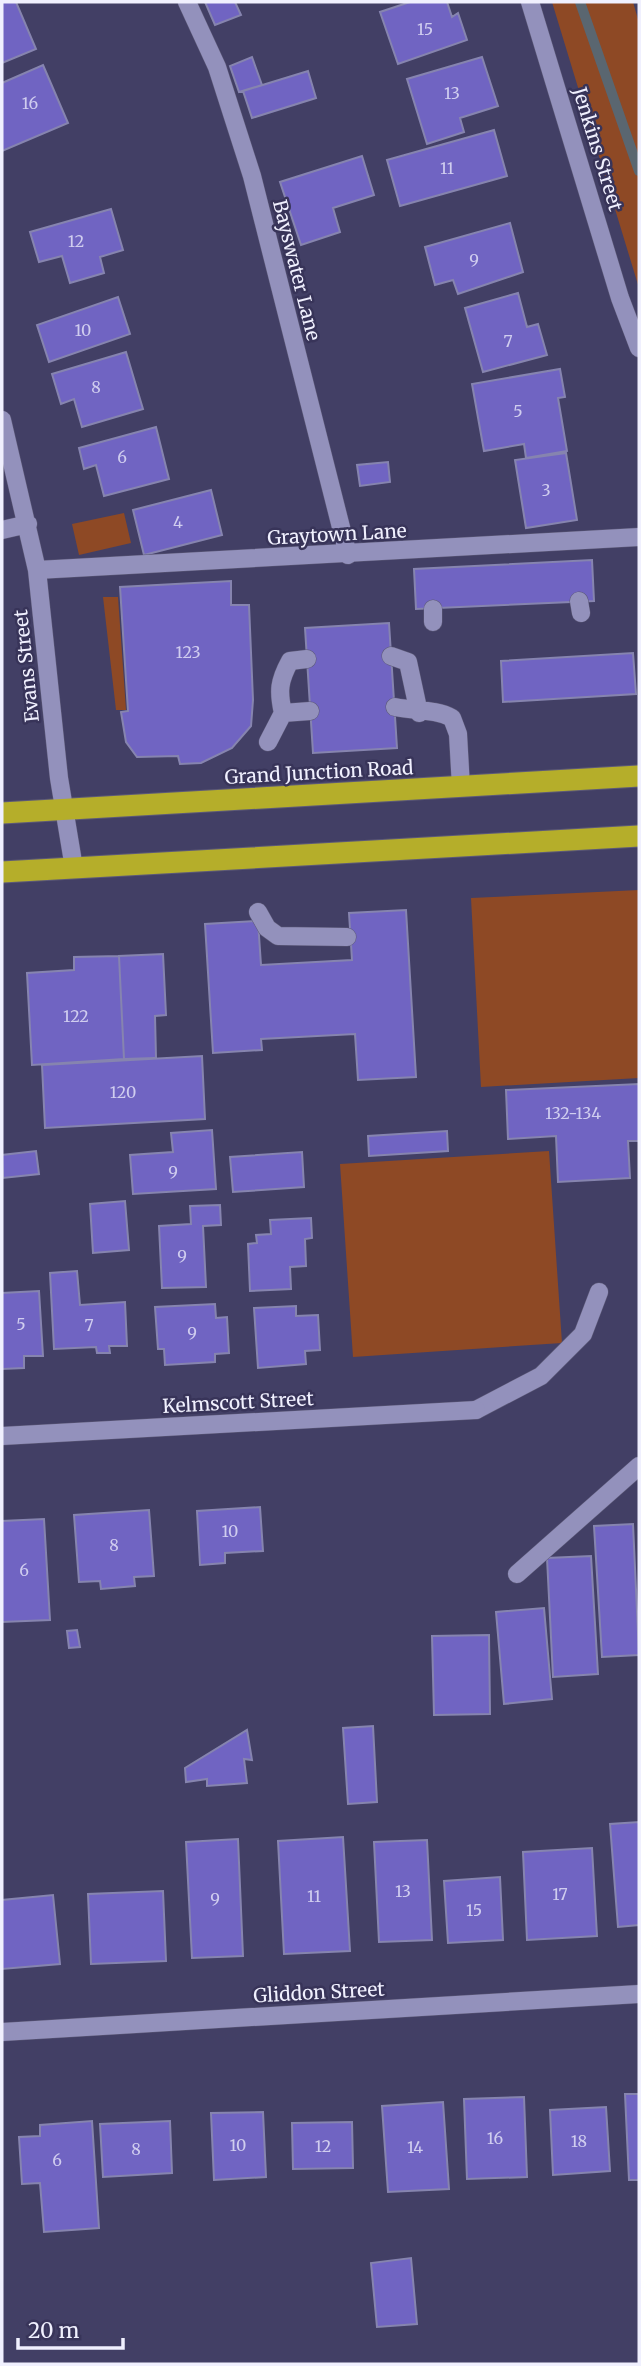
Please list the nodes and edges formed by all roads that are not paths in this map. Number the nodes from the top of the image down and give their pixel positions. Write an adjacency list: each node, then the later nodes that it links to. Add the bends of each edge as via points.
1 (187, 2): 8 (street, Bayswater Lane, via 218,67 252,176)
2 (530, 2): 3 (street, Jenkins Street)
3 (639, 348)
4 (2, 420): 5 (street, Evans Street)
5 (28, 524): 6 (street); 9 (street, Evans Street)
6 (2, 530)
7 (639, 537): 8 (street, Graytown Lane)
8 (348, 555): 9 (street, Graytown Lane)
9 (37, 570): 19 (street, Evans Street)
10 (391, 656): 15 (street, via 408,662)
11 (307, 659): 14 (street, via 290,661 281,677 278,690)
12 (395, 707): 15 (street)
13 (310, 711): 14 (street)
14 (283, 713): 16 (street)
15 (419, 713): 18 (street, via 452,718 458,734)
16 (268, 742)
17 (639, 776): 18 (highway, Grand Junction Road)
18 (461, 787): 19 (highway, Grand Junction Road)
19 (66, 809): 20 (highway, Grand Junction Road); 22 (street, Evans Street)
20 (2, 813)
21 (639, 836): 22 (highway)
22 (74, 868): 23 (highway)
23 (2, 872)
24 (258, 912): 25 (street, via 278,936)
25 (347, 937)
26 (599, 1292): 27 (street, Kelmscott Street, via 583,1334 541,1377 475,1410)
27 (2, 1436)
28 (639, 1466): 29 (street)
29 (517, 1574)
30 (639, 1994): 31 (street, Gliddon Street)
31 (2, 2032)

